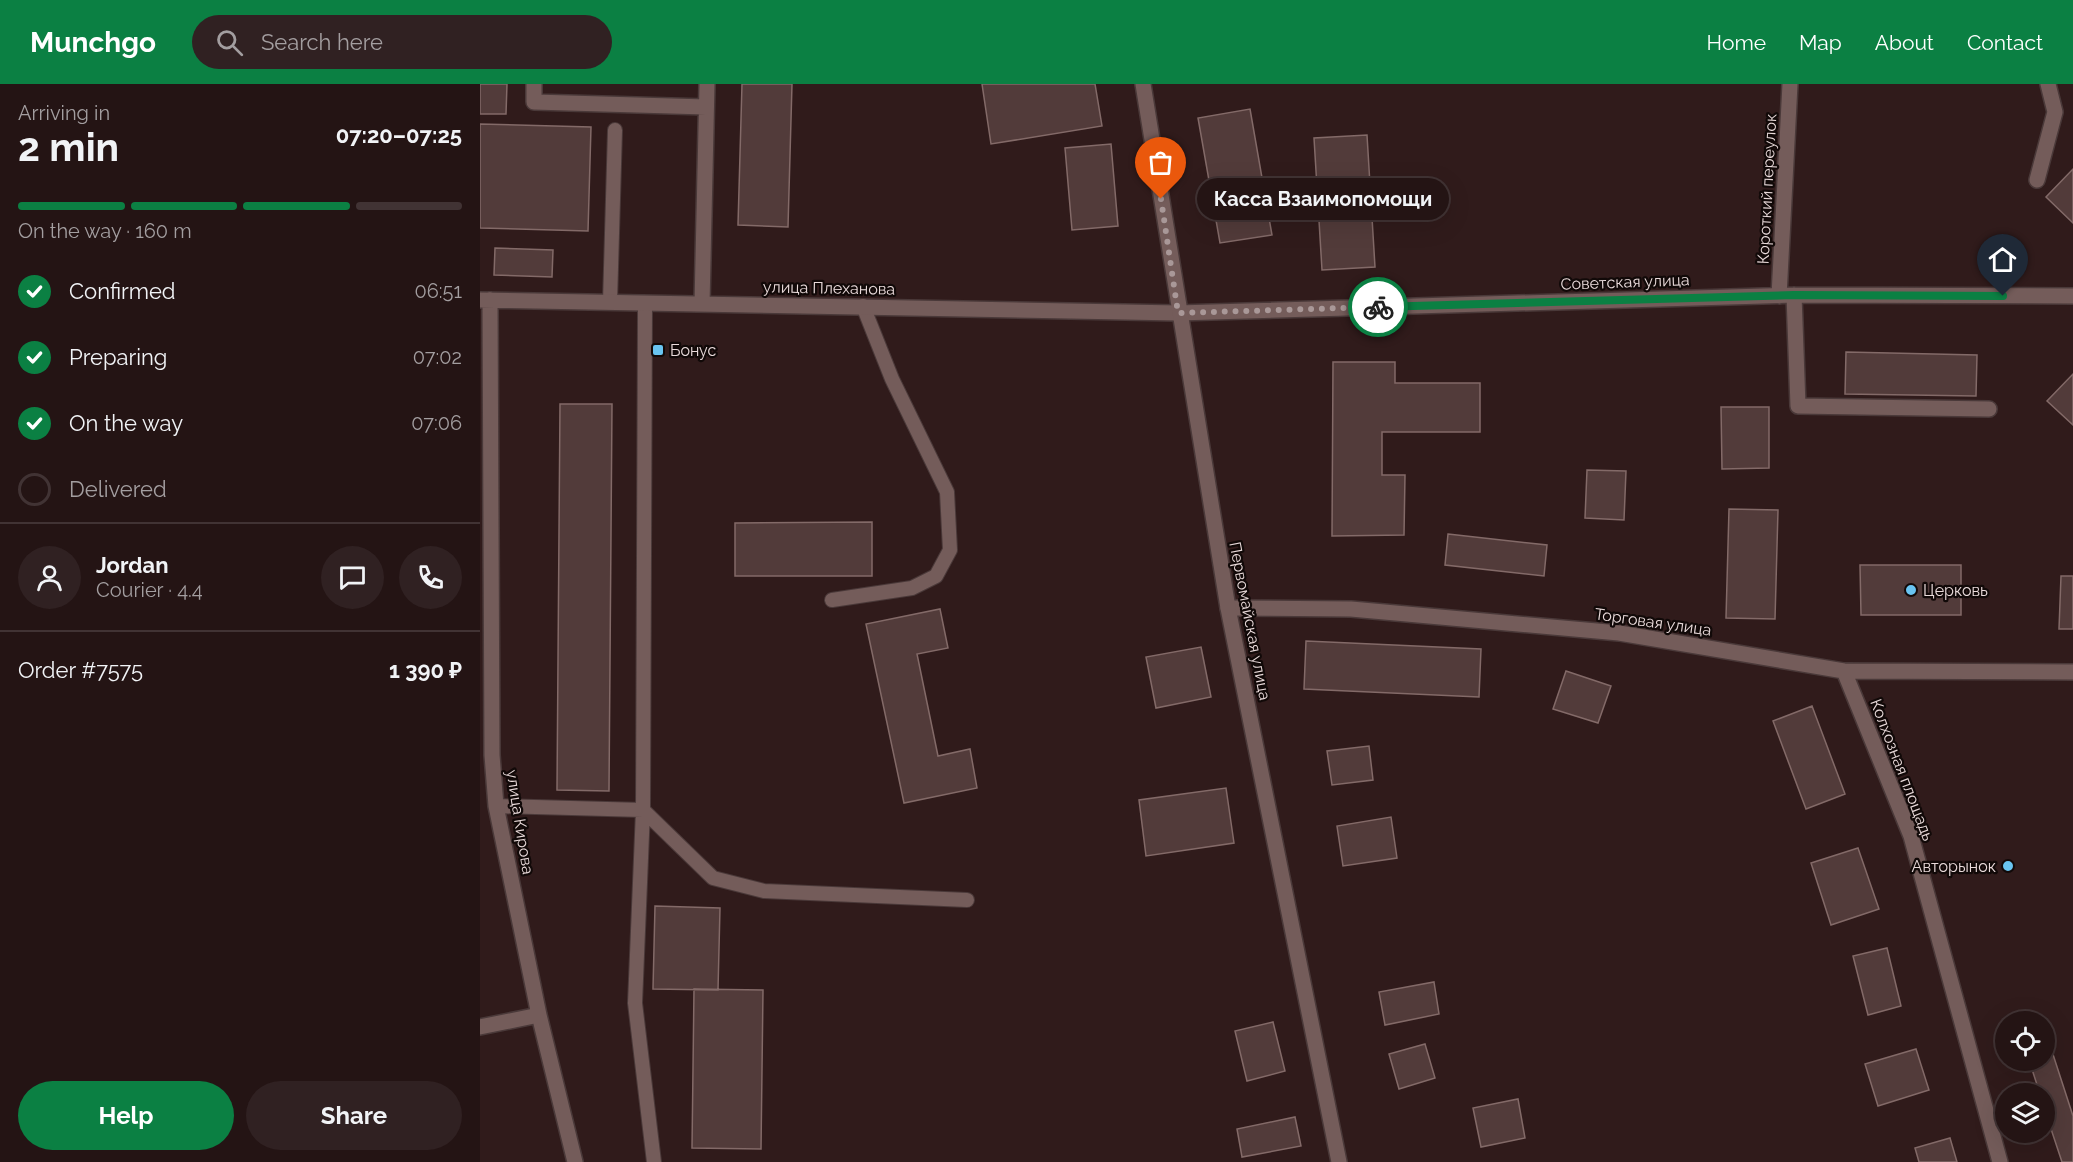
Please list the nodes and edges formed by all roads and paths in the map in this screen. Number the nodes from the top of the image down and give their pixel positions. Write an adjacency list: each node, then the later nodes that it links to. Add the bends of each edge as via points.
1 (534, 84): 6 (street, via 534,102)
2 (707, 84): 6 (street)
3 (1143, 84): 16 (street, Первомайская улица)
4 (1790, 84): 9 (street, Короткий переулок)
5 (2048, 84): 8 (street, via 2055,112)
6 (706, 107): 14 (street)
7 (615, 130): 12 (lane)
8 (2037, 180)
9 (1786, 295): 10 (street, Советская улица); 16 (street, Советская улица); 17 (street, Короткий переулок, via 1798,406)
10 (2073, 296)
11 (485, 300): 12 (street, улица Плеханова); 22 (street, улица Кирова)
12 (610, 302): 13 (street, улица Плеханова)
13 (645, 304): 14 (street, улица Плеханова); 24 (lane)
14 (702, 304): 15 (street, улица Плеханова)
15 (863, 306): 16 (street, улица Плеханова); 18 (lane, via 892,379 947,492 950,550 936,576 912,588)
16 (1178, 313): 19 (street, Первомайская улица)
17 (1989, 409)
18 (832, 600)
19 (1228, 608): 20 (street, Торговая улица, via 1351,609 1619,633); 30 (street, Первомайская улица)
20 (1844, 671): 21 (street, Торговая улица); 31 (street, Колхозная площадь, via 1911,836)
21 (2073, 672)
22 (486, 755): 23 (street, улица Кирова)
23 (496, 806): 24 (lane); 26 (street, улица Кирова)
24 (644, 810): 25 (lane, via 713,878 764,891); 29 (lane, via 635,1003)
25 (967, 900)
26 (539, 1015): 27 (street); 28 (street, улица Кирова)
27 (480, 1027)
28 (574, 1162)
29 (654, 1162)
30 (1339, 1162)
31 (2000, 1162)

